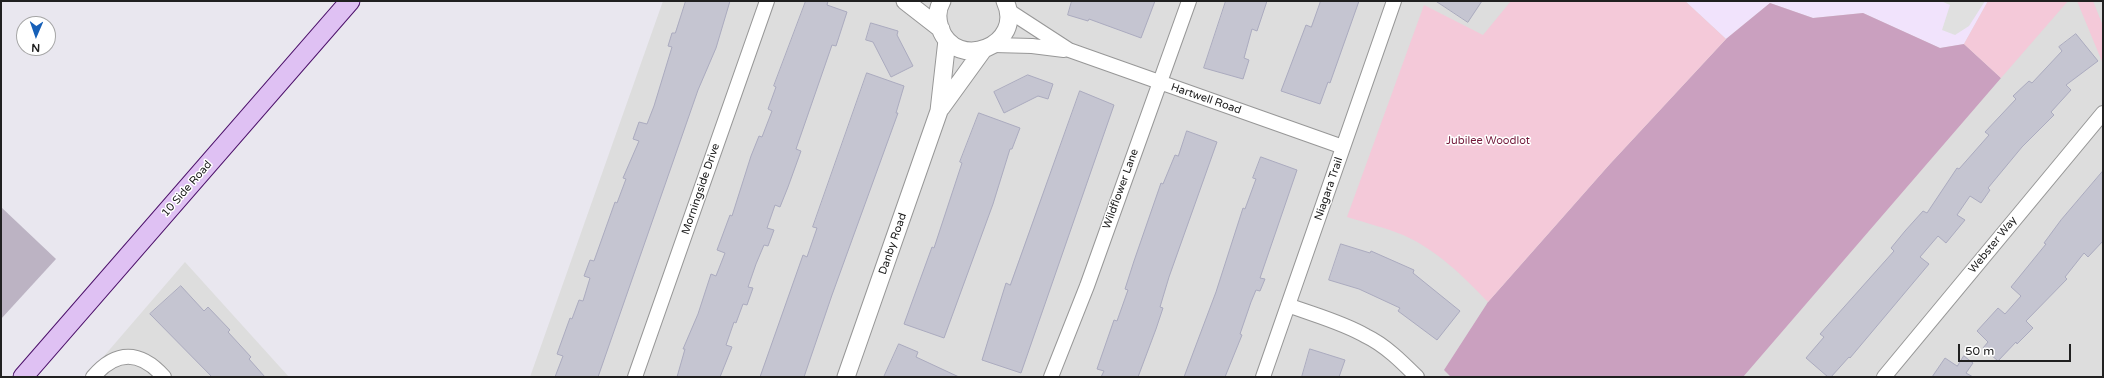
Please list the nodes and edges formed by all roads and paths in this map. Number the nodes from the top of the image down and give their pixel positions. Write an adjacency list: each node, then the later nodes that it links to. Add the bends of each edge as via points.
1 (350, 1): 16 (main road, 10 Side Road)
2 (767, 1): 19 (street, Morningside Drive)
3 (905, 1): 8 (street)
4 (942, 1): 8 (street, Danby Road, via 938,17)
5 (1189, 1): 11 (street, Wildflower Lane)
6 (1394, 1): 14 (street, Niagara Trail)
7 (1007, 6): 9 (street, Danby Road, via 1006,30); 10 (street, Hartwell Road)
8 (944, 35): 9 (street, via 964,50); 12 (street, Danby Road)
9 (988, 48): 10 (street, Hartwell Road, via 1032,46); 12 (street, Danby Road)
10 (1069, 50): 11 (street, Hartwell Road)
11 (1160, 83): 14 (street, Hartwell Road); 21 (street, Wildflower Lane, via 1087,286)
12 (939, 111): 20 (street, Danby Road)
13 (2103, 113): 24 (street, Webster Way)
14 (1343, 147): 15 (street, Niagara Trail)
15 (1288, 305): 22 (street, Niagara Trail); 23 (street, via 1368,336)
16 (23, 377)
17 (93, 377): 18 (street, via 102,366 116,358 130,356 142,360)
18 (164, 377)
19 (635, 377)
20 (846, 377)
21 (1051, 377)
22 (1263, 377)
23 (1417, 377)
24 (1884, 377)

